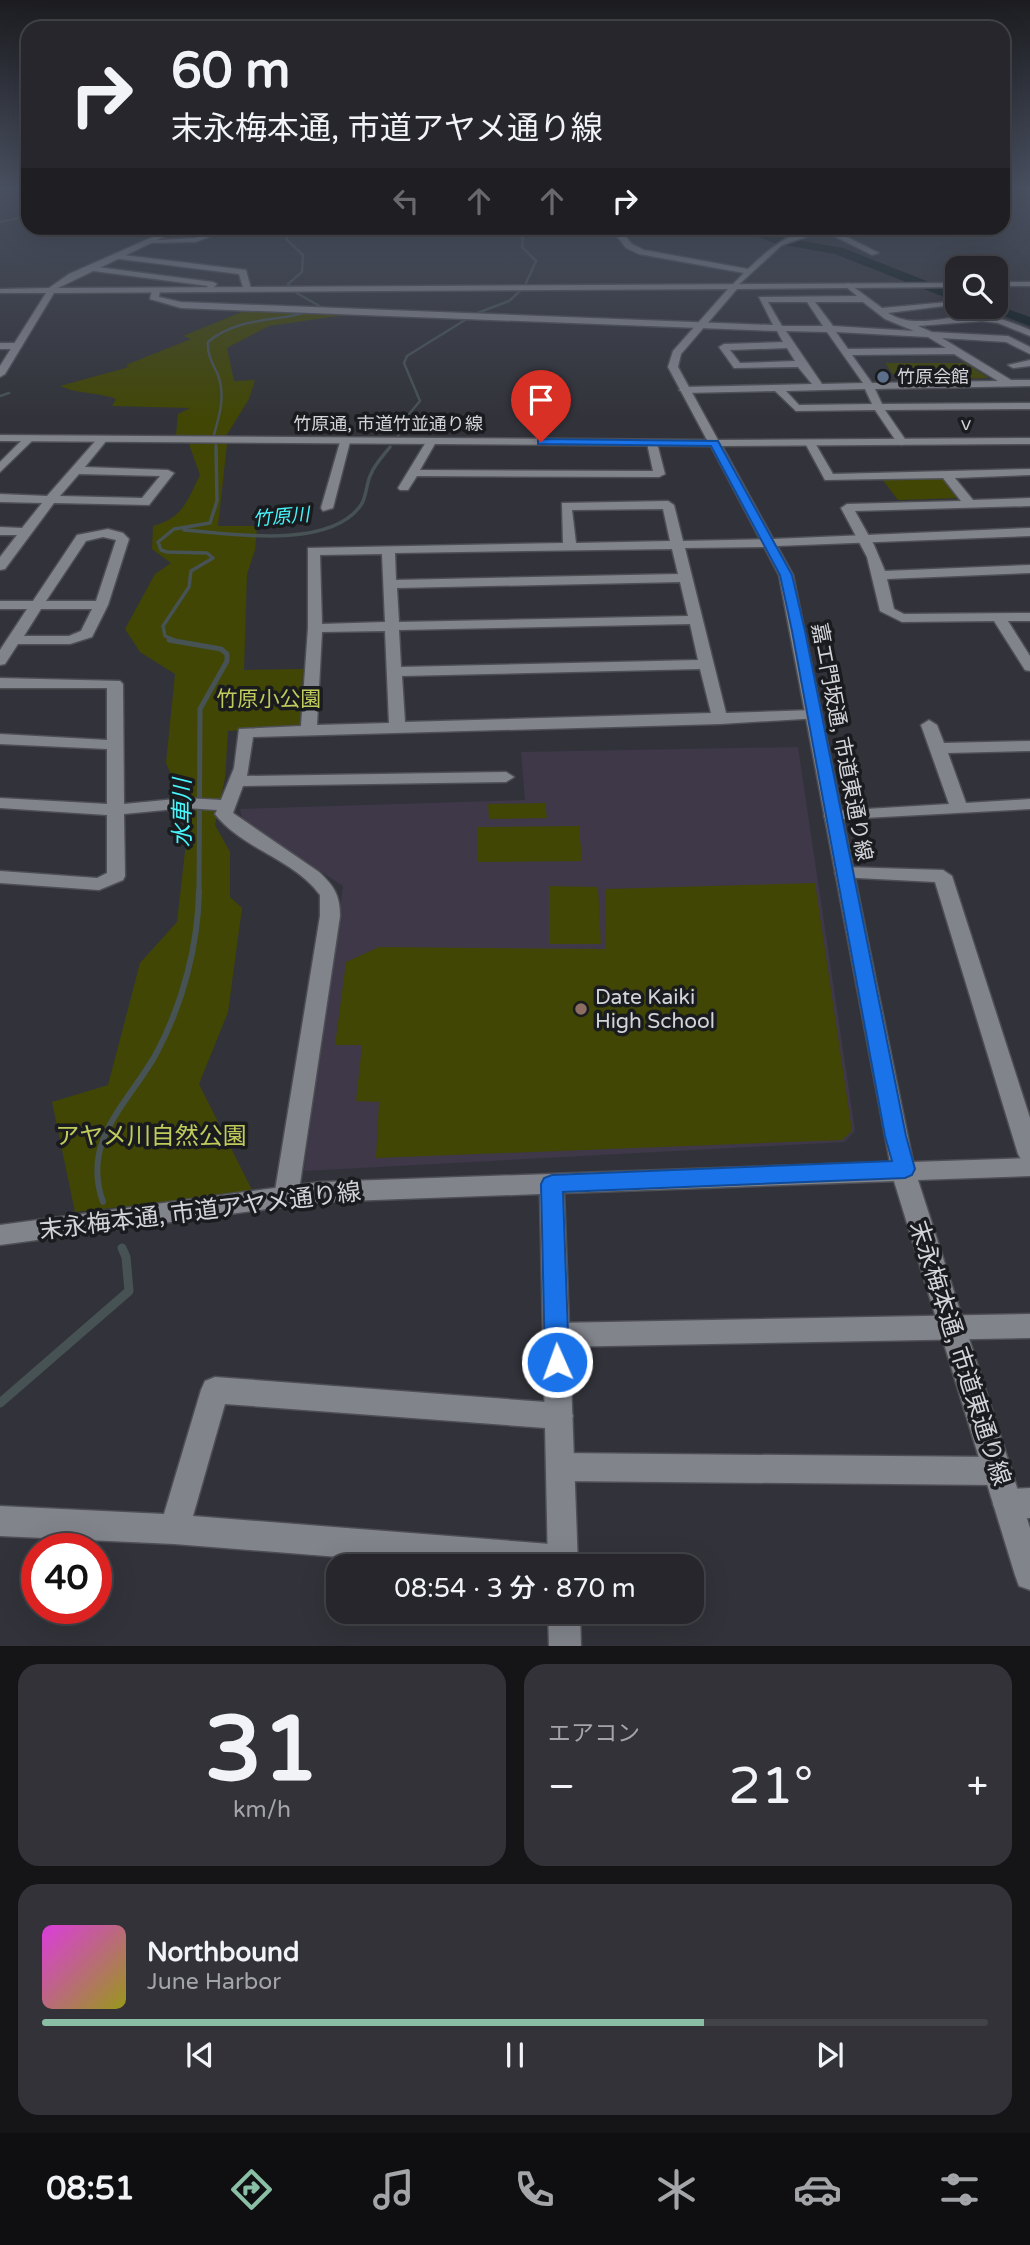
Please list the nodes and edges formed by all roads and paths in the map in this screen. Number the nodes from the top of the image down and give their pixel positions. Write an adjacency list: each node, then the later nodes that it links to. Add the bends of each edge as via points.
1 (96, 265): 6 (street)
2 (181, 265): 5 (street)
3 (715, 265): 7 (street)
4 (754, 265): 7 (street, 嘉エ門坂通, 市道東通り線)
5 (190, 266): 8 (street); 15 (street, via 243,272)
6 (89, 268): 8 (street); 16 (street)
7 (747, 271): 13 (street, 嘉エ門坂通, 市道東通り線)
8 (164, 277): 14 (street, via 213,284)
9 (1008, 284): 10 (street)
10 (1030, 284)
11 (848, 285): 12 (street); 13 (street); 20 (street)
12 (945, 285)
13 (735, 286): 15 (street); 24 (street, 嘉エ門坂通, 市道東通り線)
14 (209, 289): 15 (street); 17 (street)
15 (247, 289)
16 (50, 290): 17 (street); 18 (street); 31 (street)
17 (156, 290): 24 (street, via 154,299 181,305)
18 (0, 291)
19 (809, 299): 20 (street); 25 (street, via 762,299); 26 (street)
20 (863, 299): 22 (street)
21 (945, 305): 22 (street)
22 (878, 311): 23 (street)
23 (906, 325): 27 (street, via 982,318); 28 (street)
24 (699, 327): 25 (street); 44 (street, 嘉エ門坂通, 市道東通り線, via 672,361)
25 (779, 327): 26 (street); 29 (street)
26 (830, 329): 28 (street); 34 (street)
27 (1030, 333)
28 (929, 334): 32 (street); 33 (street, via 1009,339)
29 (790, 345): 36 (street); 36 (street, via 724,347 737,366)
30 (0, 346): 31 (street)
31 (17, 346): 38 (street)
32 (957, 351): 34 (street); 39 (street)
33 (1030, 351)
34 (846, 352): 41 (street)
35 (1030, 363): 37 (street)
36 (801, 364): 42 (street)
37 (1013, 365)
38 (0, 374)
39 (1007, 383): 40 (street); 41 (street); 45 (street)
40 (1030, 383)
41 (868, 384): 42 (street); 47 (street)
42 (818, 386): 43 (street)
43 (777, 387): 44 (street); 47 (street, via 796,408)
44 (684, 390): 56 (street, 嘉エ門坂通, 市道東通り線)
45 (1030, 396)
46 (1030, 406): 47 (street)
47 (878, 407): 54 (street)
48 (0, 439): 49 (street, 竹原通, 市道竹並通り線)
49 (29, 439): 50 (street, 竹原通, 市道竹並通り線); 58 (street)
50 (102, 440): 52 (street, 竹原通, 市道竹並通り線); 59 (street)
51 (1030, 441): 54 (street, ｖ)
52 (345, 442): 53 (street, 竹原通, 市道竹並通り線); 71 (street)
53 (431, 442): 55 (street, 竹原通, 市道竹並通り線); 61 (street)
54 (902, 442): 57 (street, 竹原通, 市道竹並通り線)
55 (652, 443): 56 (street, 竹原通, 市道竹並通り線); 62 (street)
56 (715, 443): 57 (street, 竹原通, 市道竹並通り線); 76 (street, 嘉エ門坂通, 市道東通り線)
57 (810, 443): 66 (street)
58 (0, 469)
59 (75, 470): 68 (street); 68 (street, via 169,473 145,502)
60 (1030, 472): 63 (street)
61 (414, 473): 62 (street); 64 (street)
62 (659, 474): 65 (street)
63 (946, 474): 66 (street); 70 (street)
64 (404, 488)
65 (664, 489)
66 (838, 493): 70 (street); 75 (street)
67 (0, 498): 68 (street)
68 (50, 500): 73 (street)
69 (1030, 502): 70 (street)
70 (970, 504)
71 (327, 508)
72 (0, 531): 73 (street)
73 (25, 532): 80 (street)
74 (1030, 532): 75 (street)
75 (866, 539): 76 (street); 82 (street)
76 (770, 543): 77 (street); 100 (street, 嘉エ門坂通, 市道東通り線, via 786,575)
77 (677, 544): 78 (street); 78 (street, via 668,505 566,506); 83 (street)
78 (570, 547): 79 (street)
79 (388, 550): 84 (street); 92 (street, via 313,551)
80 (0, 566)
81 (1030, 569): 82 (street)
82 (881, 575): 88 (street, via 887,611 902,618)
83 (685, 578): 84 (street); 90 (street)
84 (391, 584): 91 (street)
85 (0, 605): 86 (street)
86 (38, 605): 87 (street); 87 (street, via 81,538 116,533 123,539); 93 (street)
87 (101, 605): 93 (street, via 87,634 71,640)
88 (998, 617): 89 (street); 94 (street)
89 (1030, 617)
90 (697, 620): 91 (street); 96 (street)
91 (392, 626): 92 (street); 98 (street)
92 (315, 628): 104 (street)
93 (16, 640): 95 (street)
94 (1026, 653): 97 (street)
95 (0, 661)
96 (705, 664): 98 (street); 101 (street)
97 (1030, 667)
98 (394, 672): 103 (street)
99 (0, 683): 106 (street, via 115,684)
100 (814, 715): 101 (street); 116 (street, 嘉エ門坂通, 市道東通り線)
101 (720, 719): 103 (street)
102 (929, 725): 108 (street)
103 (397, 726): 104 (street)
104 (309, 729): 110 (street, via 245,732)
105 (0, 739): 106 (street)
106 (116, 746): 115 (street)
107 (1030, 746): 108 (street)
108 (937, 748): 114 (street)
109 (506, 777): 110 (street, via 370,780 335,776)
110 (237, 781): 113 (street)
111 (0, 803): 115 (street)
112 (1030, 804): 114 (street)
113 (209, 805): 115 (street); 123 (street, via 318,881 329,894 330,916)
114 (959, 807): 116 (street)
115 (117, 810): 118 (street, via 116,876 99,884)
116 (833, 816): 117 (street, 嘉エ門坂通, 市道東通り線)
117 (844, 873): 119 (street, via 943,876); 121 (street, 嘉エ門坂通, 市道東通り線)
118 (0, 877)
119 (1030, 1154)
120 (1030, 1167): 121 (street, 末永梅本通, 市道アヤメ通り線)
121 (905, 1169): 122 (street, 末永梅本通, 市道アヤメ通り線); 126 (street, 末永梅本通, 市道東通り線)
122 (552, 1184): 123 (street, 末永梅本通, 市道アヤメ通り線); 127 (street)
123 (286, 1197): 124 (street, 末永梅本通, 市道アヤメ通り線)
124 (0, 1235)
125 (1030, 1326): 126 (street)
126 (952, 1329): 127 (street); 130 (street, 末永梅本通, 市道東通り線)
127 (556, 1335): 128 (street)
128 (559, 1416): 129 (street); 133 (street, via 215,1390)
129 (560, 1467): 130 (street); 135 (street)
130 (995, 1471): 131 (street, 末永梅本通, 市道東通り線)
131 (1019, 1504): 136 (street, 末永梅本通, 市道東通り線)
132 (0, 1521): 133 (street)
133 (174, 1529): 134 (street)
134 (460, 1554)
135 (563, 1554)
136 (1030, 1575)
137 (564, 1624): 138 (street)
138 (565, 1646)

